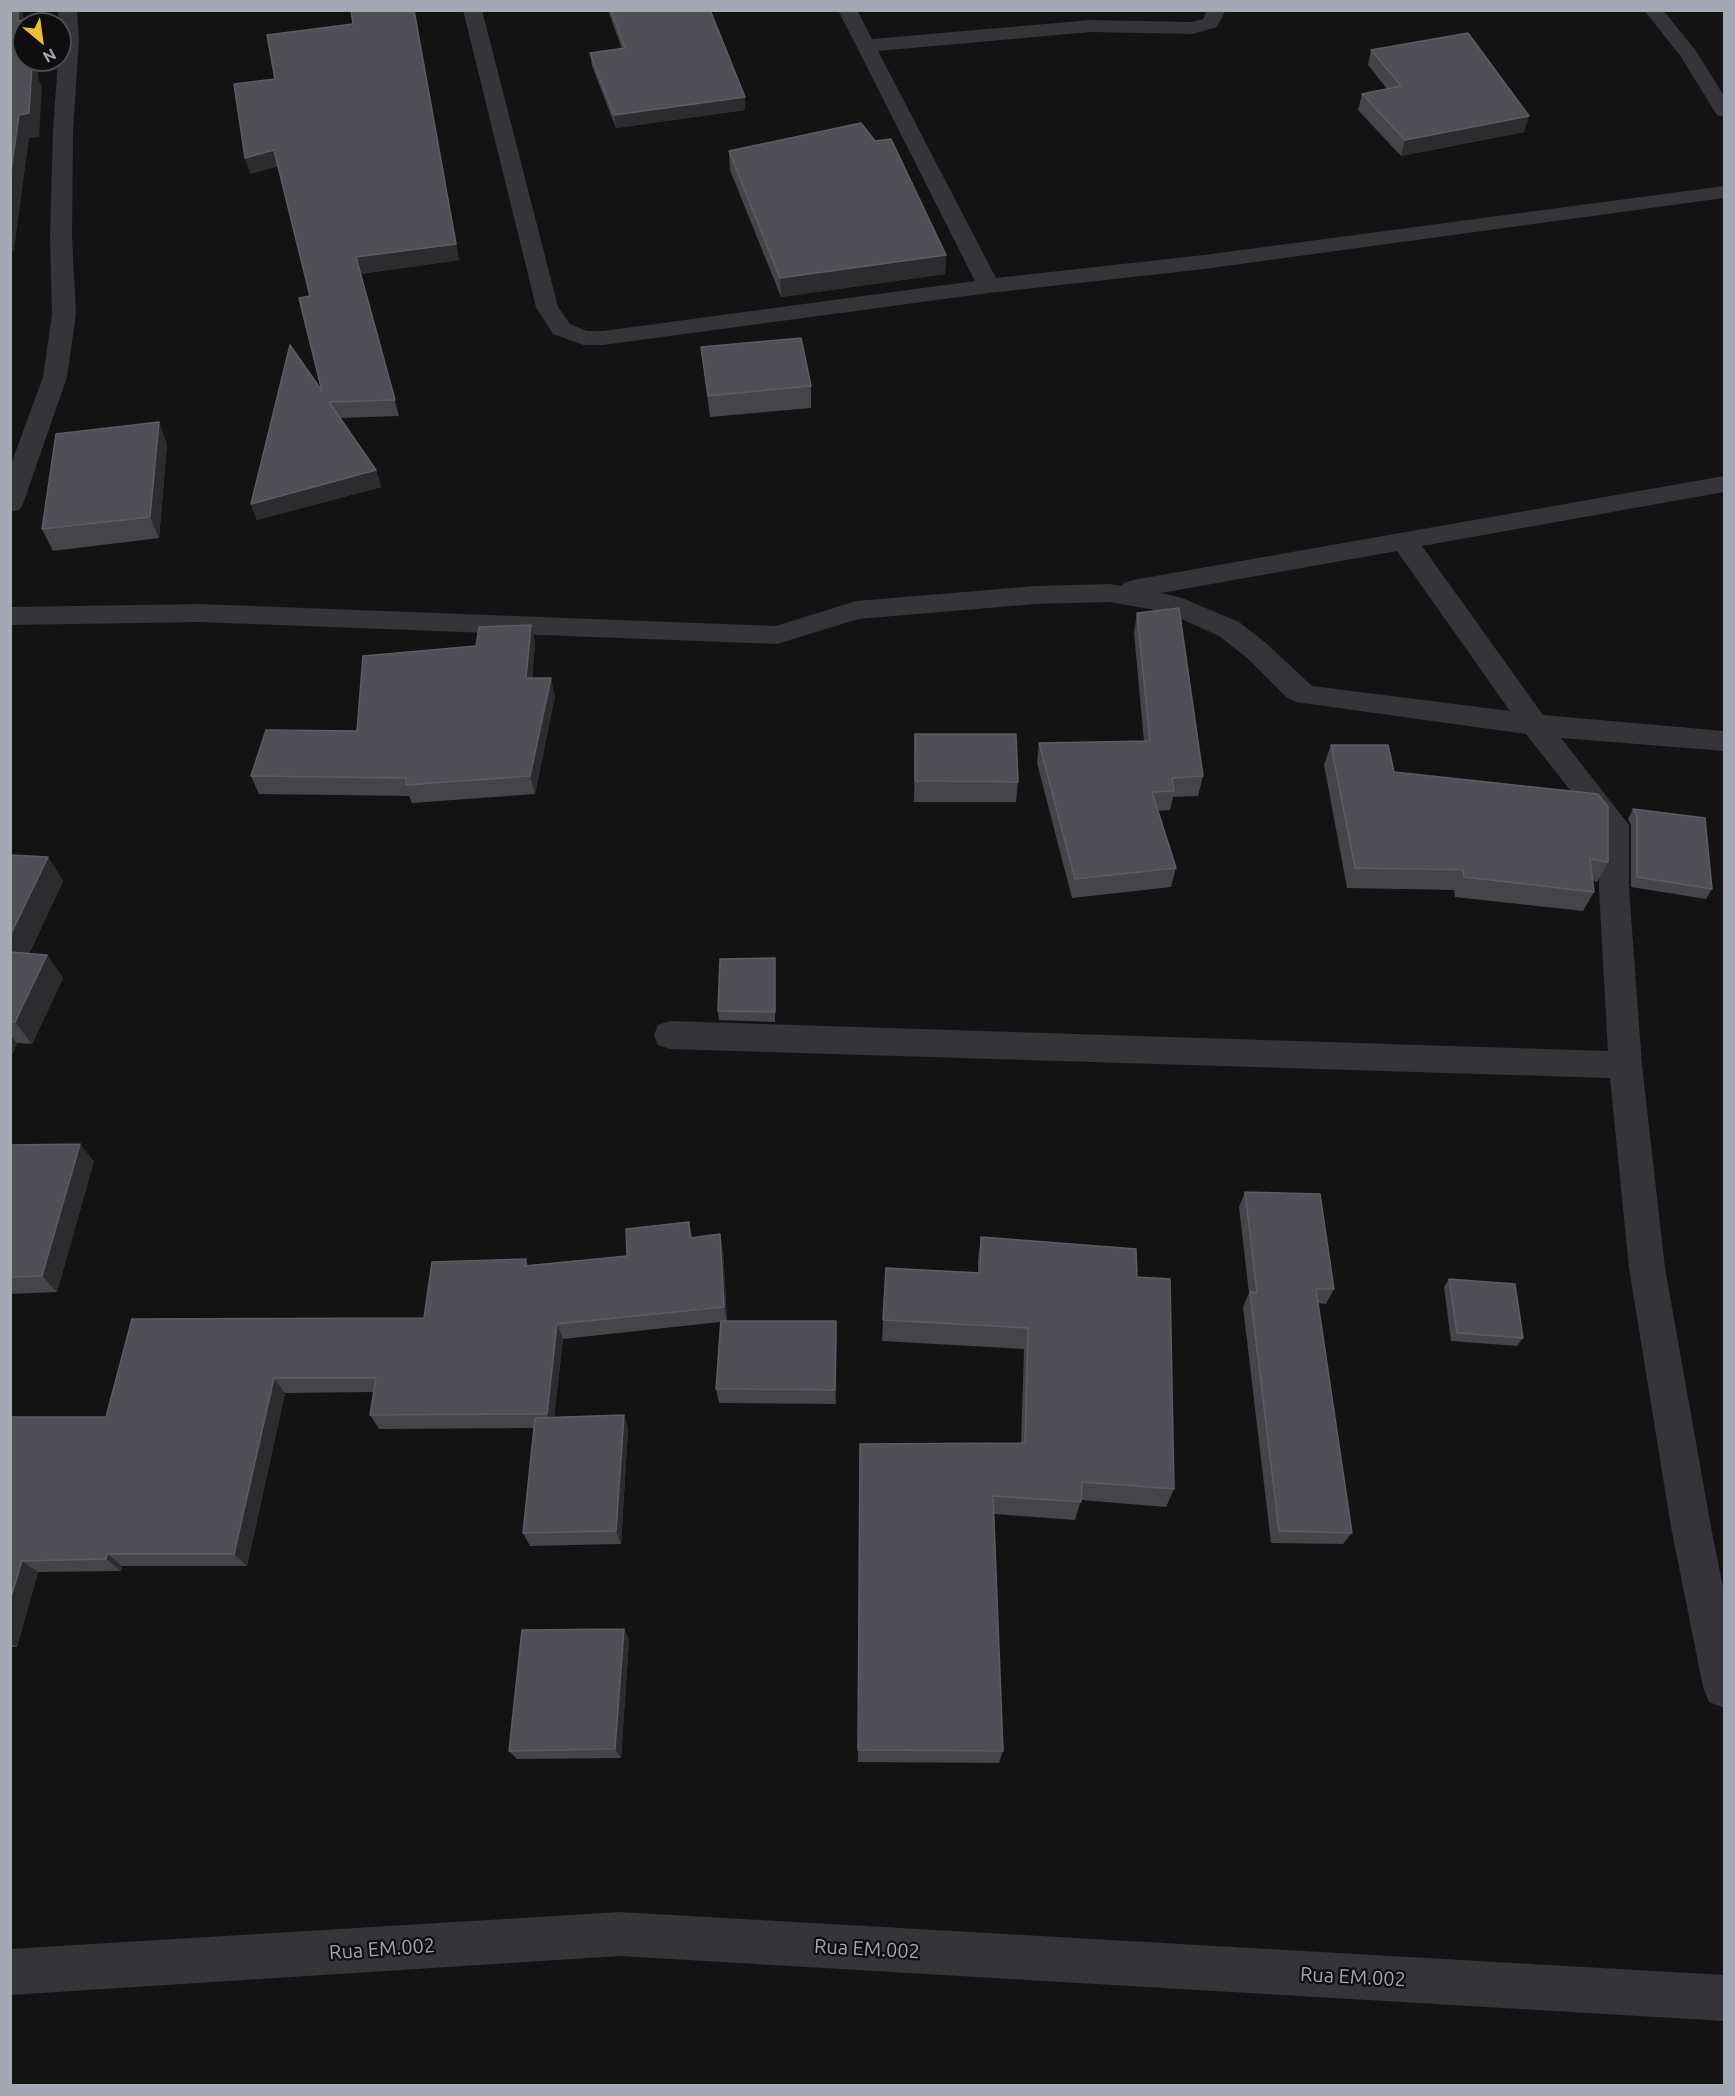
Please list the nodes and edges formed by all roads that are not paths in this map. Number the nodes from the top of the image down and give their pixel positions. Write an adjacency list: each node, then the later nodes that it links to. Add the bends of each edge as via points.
1 (67, 10): 11 (street, via 61,237 64,314 55,377)
2 (472, 10): 9 (street, via 547,307 561,329 584,338 603,338)
3 (847, 10): 6 (street)
4 (1217, 10): 6 (street, via 1210,23 1193,28 1080,27)
5 (1653, 10): 7 (street, via 1689,55)
6 (865, 46): 9 (street)
7 (1725, 111)
8 (1725, 192): 9 (street)
9 (989, 286)
10 (1725, 484): 12 (street)
11 (10, 504)
12 (1404, 541): 13 (street); 15 (street)
13 (1110, 593): 14 (street, via 856,610 777,635 200,613); 15 (street, via 1172,604 1229,629 1306,695)
14 (10, 616)
15 (1535, 725): 16 (street); 18 (street, via 1614,825)
16 (1725, 741)
17 (670, 1035): 18 (street)
18 (1625, 1065): 19 (street, via 1647,1268 1691,1527)
19 (1725, 1687)
20 (10, 1972): 21 (street, Rua EM.002, via 620,1934)
21 (1725, 1998)

